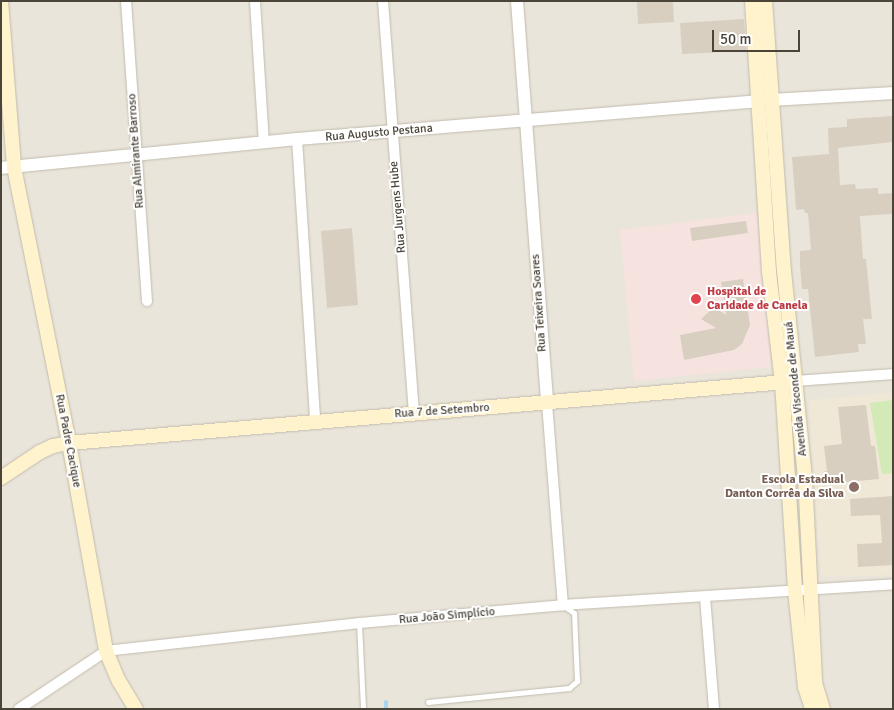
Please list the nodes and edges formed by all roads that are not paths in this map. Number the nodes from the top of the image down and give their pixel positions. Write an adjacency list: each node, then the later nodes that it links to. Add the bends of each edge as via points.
1 (1, 1): 16 (main road, Rua Padre Cacique)
2 (126, 1): 15 (street, Rua Almirante Barroso)
3 (254, 1): 14 (street)
4 (383, 1): 12 (street, Rua Jurgens Hube)
5 (517, 1): 11 (street, Rua Teixeira Soares)
6 (752, 1): 10 (main road, Avenida Visconde de Mauá)
7 (765, 1): 9 (main road, Avenida Visconde de Mauá)
8 (893, 93): 9 (street)
9 (772, 100): 10 (street, via 764,93); 17 (main road, Avenida Visconde de Mauá)
10 (757, 101): 11 (street, Rua Augusto Pestana); 18 (main road, Avenida Visconde de Mauá)
11 (526, 121): 12 (street, Rua Augusto Pestana); 22 (street, Rua Teixeira Soares)
12 (392, 131): 13 (street, Rua Augusto Pestana); 23 (street, Rua Jurgens Hube)
13 (297, 140): 14 (street, Rua Augusto Pestana); 24 (street)
14 (264, 143): 15 (street, Rua Augusto Pestana)
15 (136, 156): 16 (street, Rua Augusto Pestana); 19 (street, Rua Almirante Barroso)
16 (8, 168): 25 (main road, Rua Padre Cacique)
17 (784, 271): 18 (main road); 21 (main road, Avenida Visconde de Mauá)
18 (768, 272): 21 (main road, Avenida Visconde de Mauá)
19 (147, 301)
20 (893, 374): 21 (street, Rua 7 de Setembro)
21 (789, 382): 22 (main road, Rua 7 de Setembro); 26 (main road, Avenida Visconde de Mauá); 27 (main road, Avenida Visconde de Mauá)
22 (547, 403): 23 (main road, Rua 7 de Setembro); 32 (street, Rua Teixeira Soares)
23 (414, 413): 24 (main road, Rua 7 de Setembro)
24 (315, 421): 25 (main road, Rua 7 de Setembro)
25 (69, 443): 28 (main road, Rua 7 de Setembro, via 40,452); 34 (main road, Rua Padre Cacique)
26 (805, 476): 27 (main road); 30 (main road, Avenida Visconde de Mauá)
27 (789, 477): 30 (main road, Avenida Visconde de Mauá)
28 (1, 478)
29 (893, 584): 30 (street, Rua João Simplício)
30 (802, 589): 31 (street, Rua João Simplício); 40 (main road, via 805,687); 41 (main road, via 815,683)
31 (705, 597): 32 (street, Rua João Simplício); 39 (street)
32 (563, 605): 33 (street, Rua João Simplício); 35 (lane, via 574,613 577,681 569,688)
33 (359, 624): 34 (street, Rua João Simplício); 38 (lane)
34 (106, 651): 36 (street, Rua João Simplício); 37 (main road, Rua Padre Cacique)
35 (428, 702)
36 (19, 709)
37 (136, 709)
38 (363, 709)
39 (714, 709)
40 (812, 709)
41 (823, 709)

